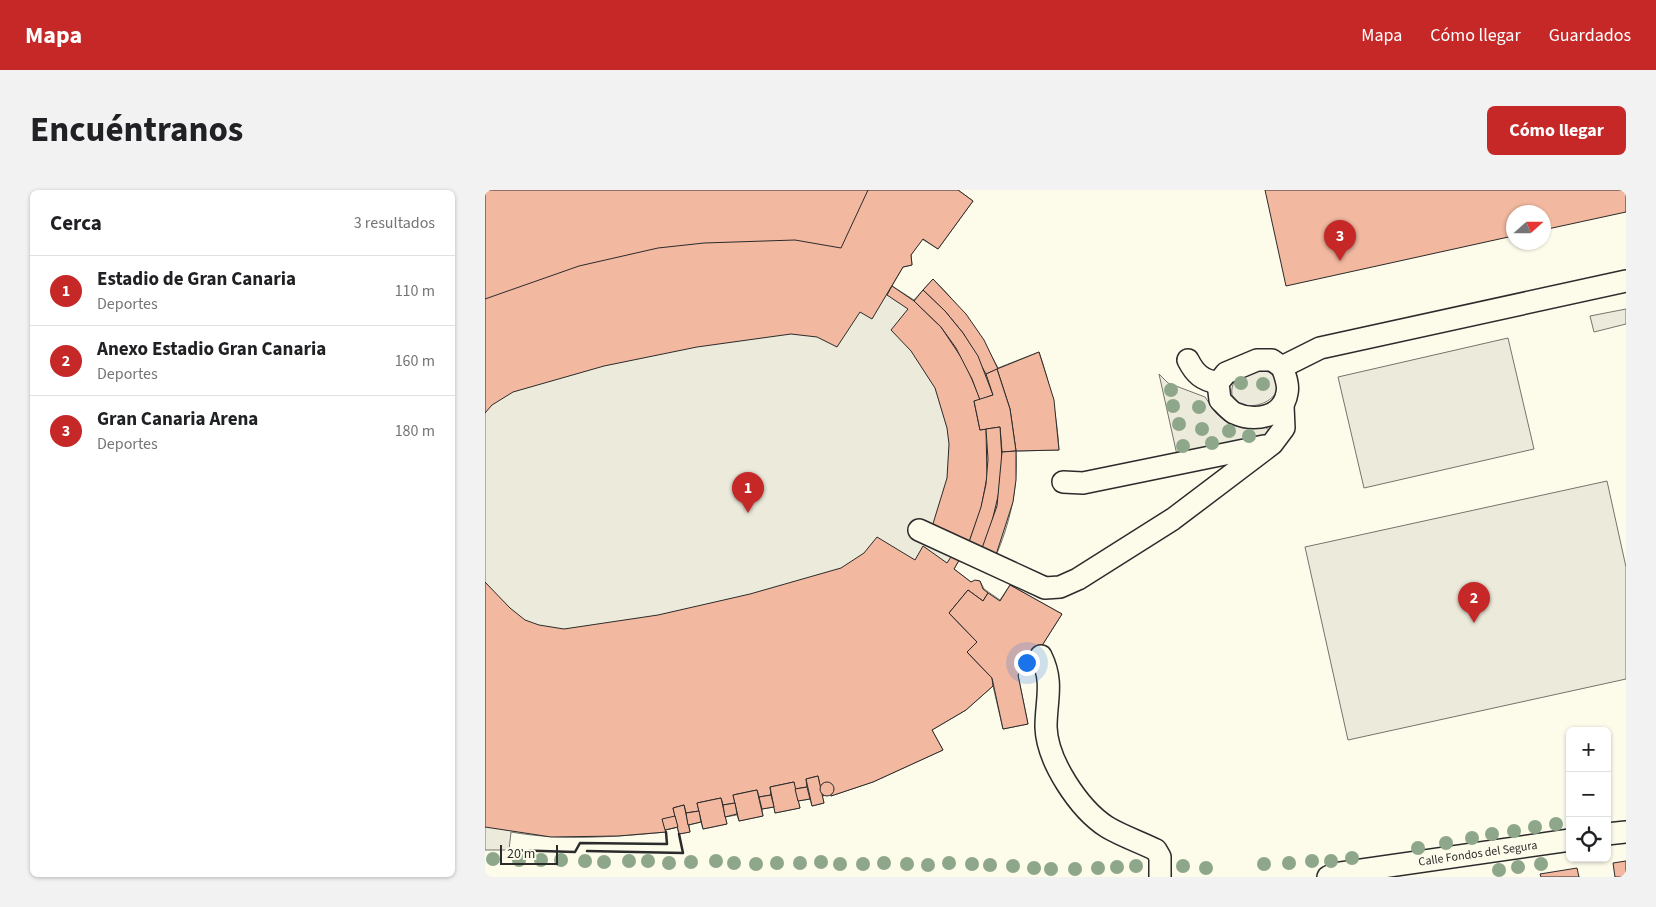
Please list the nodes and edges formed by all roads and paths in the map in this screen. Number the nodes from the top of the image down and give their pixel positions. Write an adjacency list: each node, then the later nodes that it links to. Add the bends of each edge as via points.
1 (1626, 281): 3 (street, via 1320,348)
2 (1188, 360): 4 (street, via 1193,371 1205,381)
3 (1281, 367): 4 (street, via 1272,360 1257,360 1233,370); 5 (street, via 1288,392)
4 (1218, 383): 5 (street, via 1220,400 1233,412 1253,419 1269,415)
5 (1283, 406): 6 (street, via 1284,428)
6 (1272, 444): 7 (street, via 1083,483); 8 (street, via 1173,518 1078,579 1060,587 1045,588)
7 (1063, 482)
8 (919, 530)
9 (1041, 656): 14 (street, via 1050,682 1047,730 1058,768 1079,800 1107,826 1156,850 1160,857)
10 (1626, 832): 11 (street)
11 (1611, 834)
12 (1566, 841): 13 (street, Calle Fondos del Segura)
13 (1398, 871): 15 (street, Calle Fondos del Segura)
14 (1160, 877)
15 (1328, 877)

